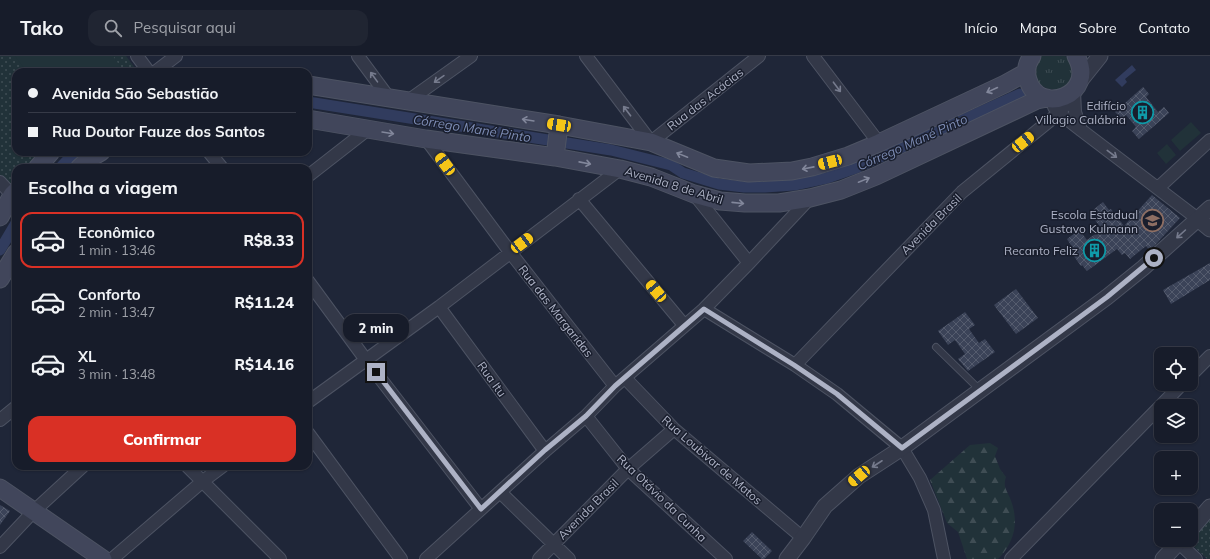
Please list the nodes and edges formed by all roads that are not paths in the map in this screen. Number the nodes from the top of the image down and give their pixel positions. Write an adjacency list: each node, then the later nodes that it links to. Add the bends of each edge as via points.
1 (137, 56): 11 (street)
2 (176, 56): 12 (street)
3 (358, 56): 16 (street, one-way to 3)
4 (471, 56): 18 (street, one-way to 18)
5 (586, 56): 26 (street, one-way to 5)
6 (759, 56): 26 (street, Rua das Acácias)
7 (813, 56): 27 (street, one-way to 27)
8 (1032, 56): 13 (main road)
9 (1076, 56): 15 (main road, via 1081,68)
10 (1100, 56): 15 (street)
11 (146, 68)
12 (160, 68)
13 (1027, 72): 17 (main road, via 1030,86 1040,96); 27 (main road, Avenida 8 de Abril, one-way to 27)
14 (312, 86): 16 (main road, Avenida 8 de Abril)
15 (1077, 86): 17 (main road, Avenida 8 de Abril, via 1064,97); 19 (street, Avenida Brasil); 22 (street, via 1076,112)
16 (389, 98): 18 (main road, Avenida 8 de Abril)
17 (1048, 98): 19 (street); 39 (main road, Avenida 8 de Abril, one-way to 17, via 841,190 876,176 1037,100)
18 (408, 101): 25 (main road, Avenida 8 de Abril, one-way to 18)
19 (1059, 113): 22 (street); 56 (street, Avenida Brasil, via 962,192)
20 (312, 120): 21 (main road, Avenida 8 de Abril)
21 (366, 130): 23 (main road, Avenida 8 de Abril, one-way to 23); 35 (street)
22 (1081, 130): 37 (street, one-way to 37)
23 (426, 140): 25 (main road, Avenida 8 de Abril); 45 (street, Rua das Margaridas)
24 (1210, 140): 37 (street)
25 (557, 141): 26 (main road, Avenida 8 de Abril); 34 (main road, Avenida 8 de Abril, one-way to 34)
26 (650, 142): 27 (main road, Avenida 8 de Abril, one-way to 26, via 812,167 749,173 714,168)
27 (879, 144)
28 (48, 156): 31 (main road)
29 (94, 156): 32 (main road)
30 (212, 156): 33 (street)
31 (40, 164)
32 (83, 164)
33 (219, 164)
34 (620, 169): 38 (main road, Avenida 8 de Abril, via 650,177); 40 (street)
35 (312, 173)
36 (6, 187): 42 (main road)
37 (1158, 188): 43 (street)
38 (694, 194): 39 (main road, Avenida 8 de Abril, one-way to 39, via 720,201 745,203 779,203); 47 (street)
39 (810, 198): 47 (street)
40 (579, 199): 45 (street); 52 (street)
41 (1210, 208): 43 (street)
42 (0, 217)
43 (1198, 219): 44 (street); 60 (street, one-way to 60, via 1107,297)
44 (1210, 229)
45 (510, 252): 50 (street); 59 (street, Rua das Margaridas)
46 (12, 259): 48 (main road)
47 (749, 263): 51 (street)
48 (0, 279)
49 (312, 286): 55 (street)
50 (439, 307): 55 (street); 69 (street, Rua Itu)
51 (704, 309): 52 (street); 56 (street)
52 (684, 325): 58 (street)
53 (936, 346): 60 (lane)
54 (1210, 356): 57 (street)
55 (366, 360): 62 (street); 78 (street)
56 (794, 365): 68 (street, via 837,394)
57 (1198, 368)
58 (626, 378): 59 (street); 66 (street, Rua Loubivar de Matos)
59 (615, 386): 64 (street)
60 (980, 390): 68 (street)
61 (1175, 391): 96 (street)
62 (312, 399)
63 (12, 410): 65 (street)
64 (586, 416): 69 (street); 70 (street, Rua Otávio da Cunha)
65 (0, 420)
66 (674, 429): 70 (street, Avenida Brasil); 81 (street, Rua Loubivar de Matos)
67 (312, 438): 89 (street)
68 (902, 448): 81 (street, one-way to 81, via 859,476 825,506); 95 (street, via 920,478 934,510)
69 (545, 450): 76 (street)
70 (628, 469): 82 (street, Avenida Brasil); 93 (street, Rua Otávio da Cunha)
71 (79, 470): 79 (street)
72 (191, 470): 74 (street)
73 (218, 470): 74 (street)
74 (203, 481): 87 (street); 88 (street)
75 (0, 488): 79 (main road)
76 (500, 492): 78 (street); 82 (street)
77 (1210, 507): 80 (street)
78 (481, 509): 90 (street)
79 (33, 512): 83 (street); 86 (main road)
80 (1198, 521)
81 (803, 538): 94 (street)
82 (554, 544): 91 (street, Avenida Brasil); 92 (street)
83 (0, 547)
84 (1175, 547): 97 (street)
85 (1185, 547): 98 (street)
86 (103, 559)
87 (112, 559)
88 (280, 559)
89 (401, 559)
90 (426, 559)
91 (539, 559)
92 (568, 559)
93 (726, 559)
94 (787, 559)
95 (944, 559)
96 (1011, 559)
97 (1164, 559)
98 (1196, 559)

